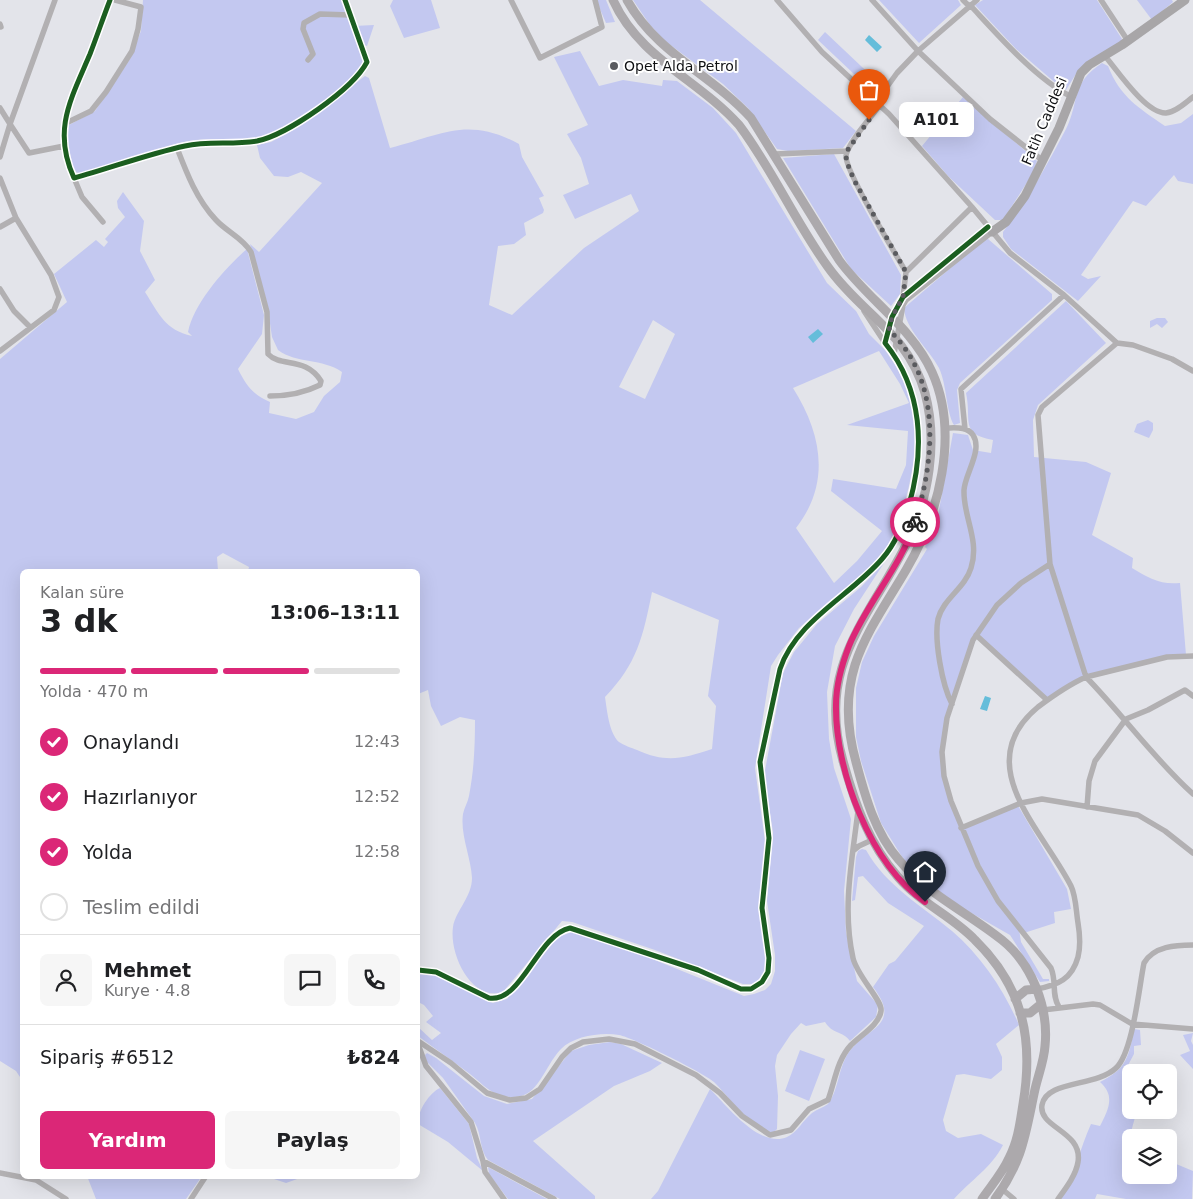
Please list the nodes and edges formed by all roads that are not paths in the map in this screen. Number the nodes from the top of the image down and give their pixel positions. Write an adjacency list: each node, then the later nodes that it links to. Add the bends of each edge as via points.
1 (55, 0): 25 (street)
2 (110, 0): 26 (street, via 71,95)
3 (116, 0): 26 (street, via 140,7 132,51 94,108)
4 (345, 0): 16 (street)
5 (511, 0): 6 (street, via 540,58 602,27)
6 (595, 0)
7 (613, 0): 44 (main road, via 645,47 739,125 826,265)
8 (627, 0): 30 (main road, via 659,43 742,109)
9 (777, 0): 23 (street, via 822,52)
10 (872, 0): 18 (street)
11 (963, 0): 15 (street)
12 (977, 0): 15 (street)
13 (1101, 0): 17 (street)
14 (1181, 1): 17 (street, Fatih Caddesi)
15 (969, 6): 18 (street); 21 (street, via 1011,48)
16 (350, 15): 20 (street, via 320,14 304,23 303,29 313,54); 28 (street, via 367,62 355,79 301,121 260,140)
17 (1128, 41): 19 (street, Fatih Caddesi)
18 (918, 51): 23 (street, via 897,73); 32 (street, via 990,119)
19 (1105, 56): 21 (street, Fatih Caddesi, via 1080,73); 22 (street, via 1142,100 1159,112 1173,111)
20 (308, 60)
21 (1070, 96): 32 (street, Fatih Caddesi, via 1059,128)
22 (1193, 97)
23 (878, 103): 29 (street); 35 (street)
24 (0, 108): 25 (street)
25 (10, 124): 27 (street, via 29,153); 31 (street)
26 (64, 124): 27 (street)
27 (64, 146): 34 (street)
28 (177, 148): 34 (street); 55 (street, via 205,207 251,252 267,312 268,354 303,365 321,381 303,392)
29 (847, 151): 30 (street); 40 (street, via 850,171)
30 (775, 154): 45 (main road, via 839,260)
31 (0, 157)
32 (1042, 160): 39 (street, Fatih Caddesi, via 1006,222)
33 (0, 178): 36 (street)
34 (74, 178): 37 (street, via 82,197)
35 (972, 208): 39 (street); 40 (street)
36 (16, 218): 38 (street); 47 (street, via 51,275 59,297 54,310)
37 (102, 222)
38 (0, 227)
39 (990, 229): 42 (street, via 1010,253); 43 (street); 46 (street, via 906,300 902,305)
40 (906, 272): 43 (street)
41 (0, 289): 47 (street, via 14,311)
42 (1064, 295): 51 (street); 57 (street, via 961,389)
43 (903, 297): 45 (street)
44 (856, 299): 48 (main road); 50 (street)
45 (892, 317): 46 (main road); 48 (street)
46 (899, 325): 49 (street); 56 (main road, via 932,372)
47 (30, 327): 52 (street)
48 (889, 330): 49 (main road); 50 (street)
49 (896, 337): 53 (street); 69 (main road, via 913,363 926,396 931,451 911,535 855,631 838,687 838,741)
50 (885, 343): 53 (street)
51 (1117, 343): 54 (street, via 1133,345 1172,359); 58 (street, via 1042,407 1038,415)
52 (0, 351)
53 (894, 354): 75 (street, via 912,392 919,426 917,466 904,520 882,559 817,618 785,656 761,752 760,776 769,838 762,908 769,958 768,972 762,982 751,989 741,989 698,970 570,928 558,931 510,992 499,998 490,998 436,972)
54 (1193, 371)
55 (270, 396)
56 (945, 428): 57 (street); 77 (main road, via 940,476 926,528 872,626 854,668 848,708 849,730 870,809 892,852 931,892 1005,943 1022,963)
57 (965, 429): 64 (street, via 976,442 964,493 974,540 972,567 942,610 938,626 943,684)
58 (1050, 564): 59 (street, via 1021,583 998,605); 61 (street)
59 (976, 635): 63 (street); 64 (street)
60 (1193, 656): 61 (street, via 1167,657)
61 (1086, 677): 63 (street); 65 (street)
62 (1193, 696): 65 (street, via 1186,690)
63 (1047, 700): 67 (street, via 1025,718 1012,742 1008,766)
64 (952, 704): 70 (street, via 944,735 942,764)
65 (1126, 719): 66 (street, via 1167,769); 68 (street, via 1100,752 1091,770)
66 (1193, 794)
67 (1020, 803): 68 (street, via 1042,799); 70 (street); 76 (street, via 1072,888 1080,948 1073,970)
68 (1087, 807): 73 (street, via 1138,815 1166,831)
69 (858, 808): 71 (main road); 72 (street)
70 (961, 828): 76 (street, via 998,900 1050,968)
71 (872, 840): 72 (street); 78 (main road, via 909,889 984,949 1006,978)
72 (853, 852): 84 (street, via 847,896 851,944 857,971 880,1002 880,1014 844,1053 828,1100 809,1109 786,1132 766,1133 742,1116 710,1085 626,1040 600,1039 577,1044 565,1053 540,1089 526,1098 510,1100 487,1092)
73 (1193, 853)
74 (1193, 944): 82 (street, via 1164,948 1148,956)
75 (420, 970)
76 (1055, 985): 77 (street); 80 (street, via 1055,1000)
77 (1037, 989): 78 (main road, via 1026,990); 79 (main road)
78 (1015, 999): 81 (main road)
79 (1042, 1007): 80 (street); 81 (main road, via 1030,1013); 86 (main road, via 1045,1048)
80 (1059, 1007): 82 (street, via 1100,1006)
81 (1020, 1012): 98 (main road, via 1026,1034 1028,1064 1018,1134 1007,1162)
82 (1132, 1024): 83 (street); 87 (street, via 1126,1052 1113,1071 1088,1082 1048,1092)
83 (1193, 1029)
84 (420, 1043)
85 (420, 1048): 88 (street, via 426,1066 471,1122)
86 (1033, 1098): 87 (street); 93 (main road, via 1020,1156)
87 (1044, 1100): 101 (street, via 1041,1106 1044,1116 1070,1137 1078,1154 1078,1165)
88 (483, 1160): 96 (street, via 485,1172); 97 (street)
89 (0, 1173): 90 (street)
90 (20, 1177)
91 (31, 1179): 94 (street)
92 (204, 1179): 95 (street)
93 (1002, 1189): 99 (main road); 100 (street)
94 (66, 1199)
95 (191, 1199)
96 (504, 1199)
97 (554, 1199)
98 (982, 1199)
99 (995, 1199)
100 (1014, 1199)
101 (1058, 1199)

